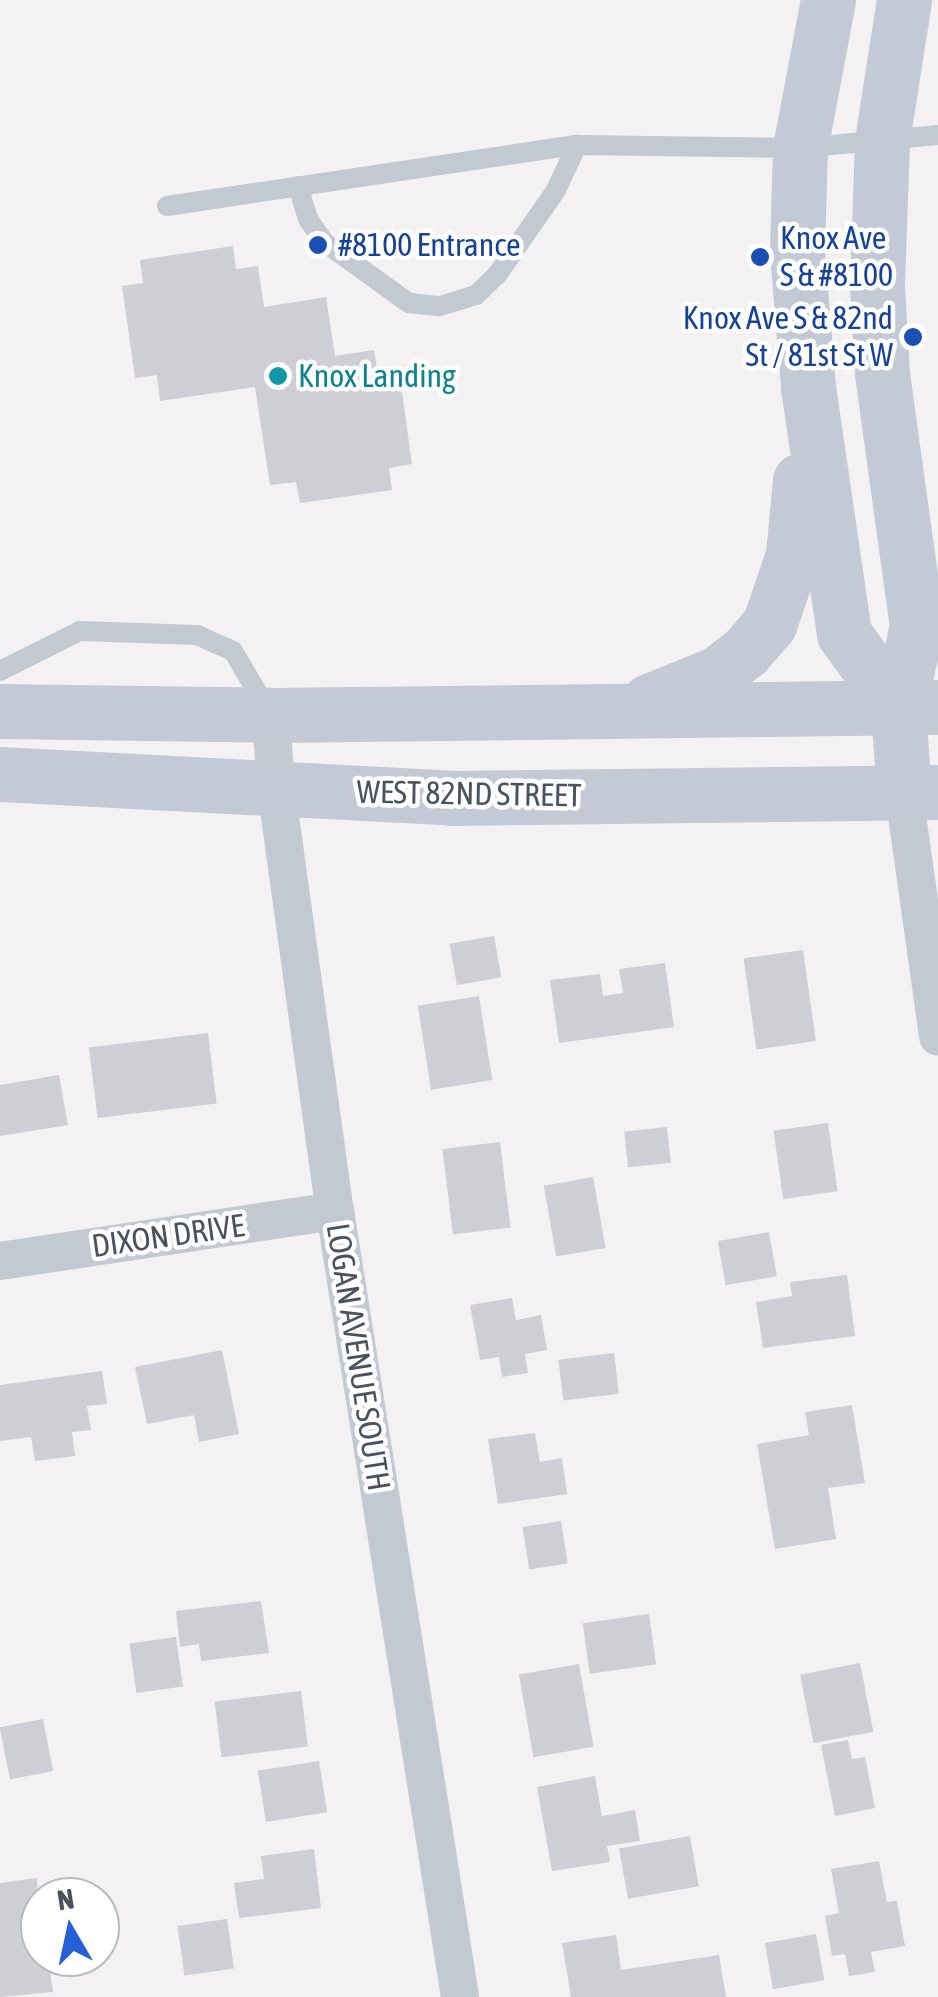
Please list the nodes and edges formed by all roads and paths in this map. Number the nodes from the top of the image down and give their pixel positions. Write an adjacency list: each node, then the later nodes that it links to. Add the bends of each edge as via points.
1 (828, 0): 6 (street)
2 (904, 0): 4 (street)
3 (938, 135): 4 (lane)
4 (882, 141): 6 (lane); 9 (street)
5 (577, 145): 6 (lane); 7 (lane); 7 (lane, via 556,190 498,275 476,295 440,306 409,303 324,242)
6 (800, 148): 10 (street, via 797,252)
7 (298, 186): 8 (lane)
8 (168, 206)
9 (882, 374): 11 (street, via 928,522); 13 (street, via 917,626)
10 (808, 387): 13 (street, via 844,634); 15 (street, via 794,555 768,625 718,673)
11 (938, 533)
12 (0, 672): 16 (lane, via 80,631 197,635 233,651)
13 (918, 708): 15 (street); 19 (street)
14 (0, 711): 16 (street)
15 (626, 711): 16 (street)
16 (271, 715): 18 (street, LOGAN AVENUE SOUTH)
17 (0, 774): 18 (street, WEST 82ND STREET)
18 (276, 788): 19 (street, WEST 82ND STREET, via 451,798); 21 (street, LOGAN AVENUE SOUTH)
19 (921, 793): 20 (street)
20 (938, 1037)
21 (335, 1210): 22 (street, DIXON DRIVE); 23 (street, LOGAN AVENUE SOUTH)
22 (0, 1260)
23 (460, 1997)

